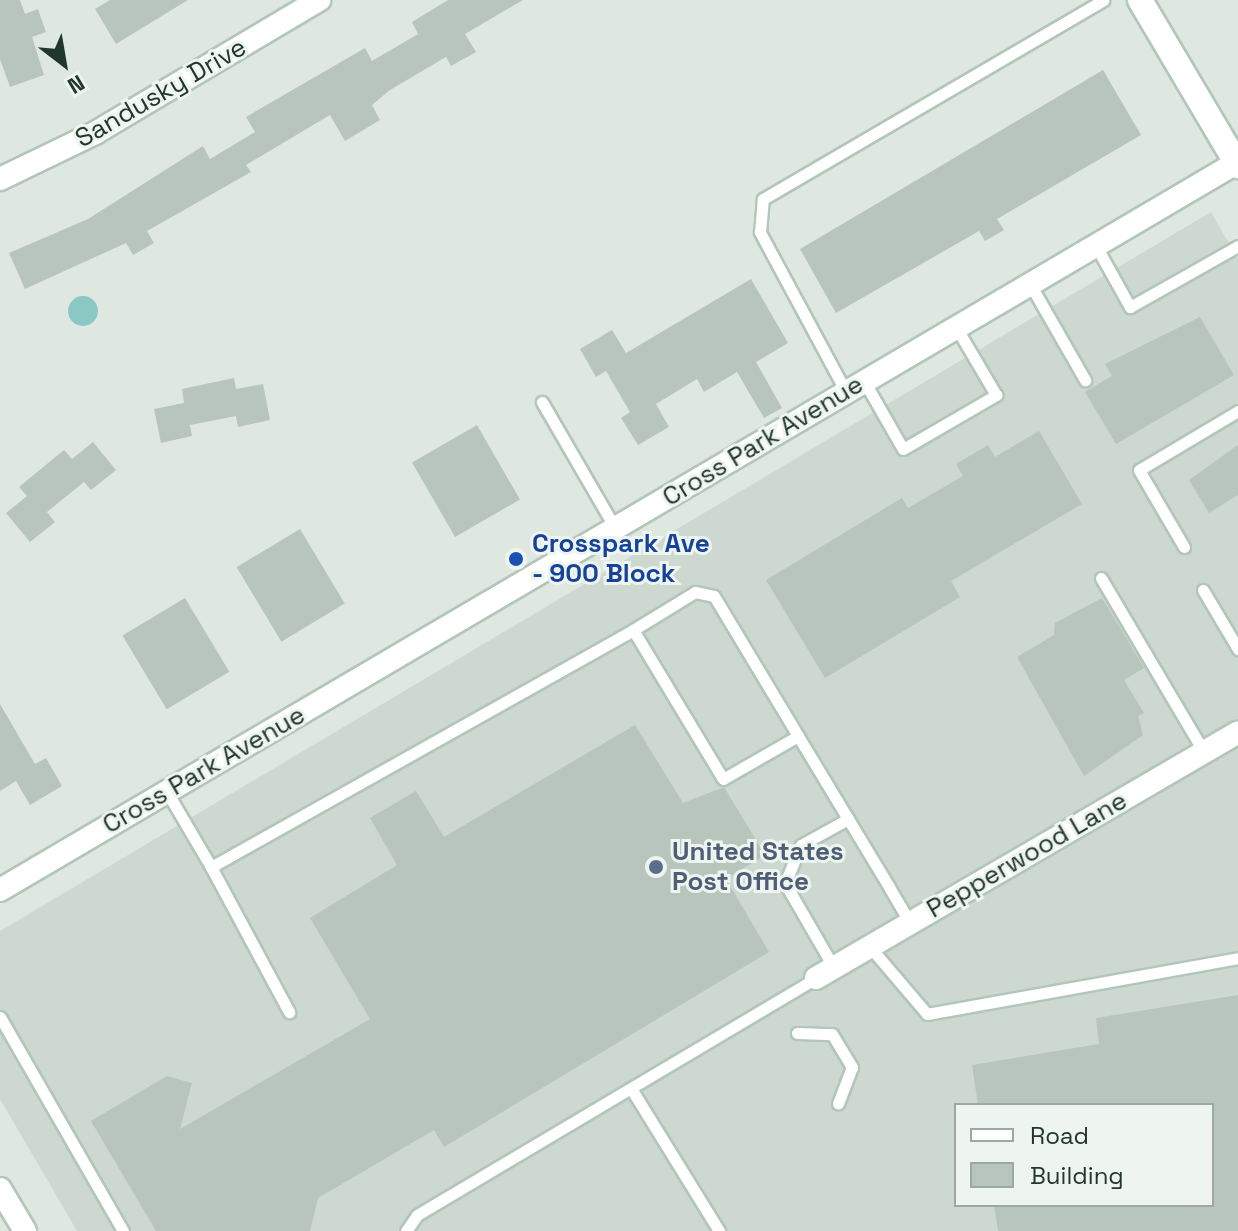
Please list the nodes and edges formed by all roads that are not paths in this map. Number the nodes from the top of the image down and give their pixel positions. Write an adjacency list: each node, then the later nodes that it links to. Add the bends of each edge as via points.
1 (319, 0): 5 (street, Sandusky Drive, via 95,133)
2 (1103, 0): 11 (lane, via 763,199 760,232)
3 (1140, 0): 4 (street)
4 (1237, 163): 6 (street, Cross Park Avenue)
5 (0, 179)
6 (1096, 246): 7 (lane, via 1130,307); 8 (street, Cross Park Avenue)
7 (1238, 246)
8 (1030, 284): 9 (street, Cross Park Avenue); 10 (lane)
9 (956, 327): 11 (street, Cross Park Avenue); 11 (lane, via 996,395 903,449)
10 (1085, 380)
11 (855, 387): 14 (street, Cross Park Avenue)
12 (542, 402): 14 (lane)
13 (1238, 411): 15 (lane, via 1139,470)
14 (615, 528): 23 (street, Cross Park Avenue)
15 (1184, 547)
16 (1101, 578): 22 (lane)
17 (1203, 590): 19 (lane)
18 (633, 630): 21 (lane, via 695,592 714,596); 21 (lane, via 723,779); 25 (lane)
19 (1238, 649)
20 (1238, 732): 22 (street, Pepperwood Lane)
21 (798, 736): 24 (lane)
22 (1204, 752): 27 (street, Pepperwood Lane)
23 (167, 792): 25 (lane); 26 (street, Cross Park Avenue)
24 (848, 819): 27 (lane); 30 (lane, via 801,845 785,883)
25 (211, 867): 31 (lane)
26 (0, 890)
27 (910, 923): 28 (street, Pepperwood Lane)
28 (870, 947): 29 (lane, via 927,1014); 30 (street, Pepperwood Lane)
29 (1238, 958)
30 (825, 973): 34 (lane)
31 (289, 1012)
32 (0, 1017): 38 (lane)
33 (797, 1033): 35 (lane, via 832,1034 852,1067)
34 (632, 1090): 39 (lane, via 417,1215); 40 (lane)
35 (838, 1103)
36 (0, 1189): 37 (street)
37 (25, 1231)
38 (123, 1231)
39 (406, 1231)
40 (719, 1231)

